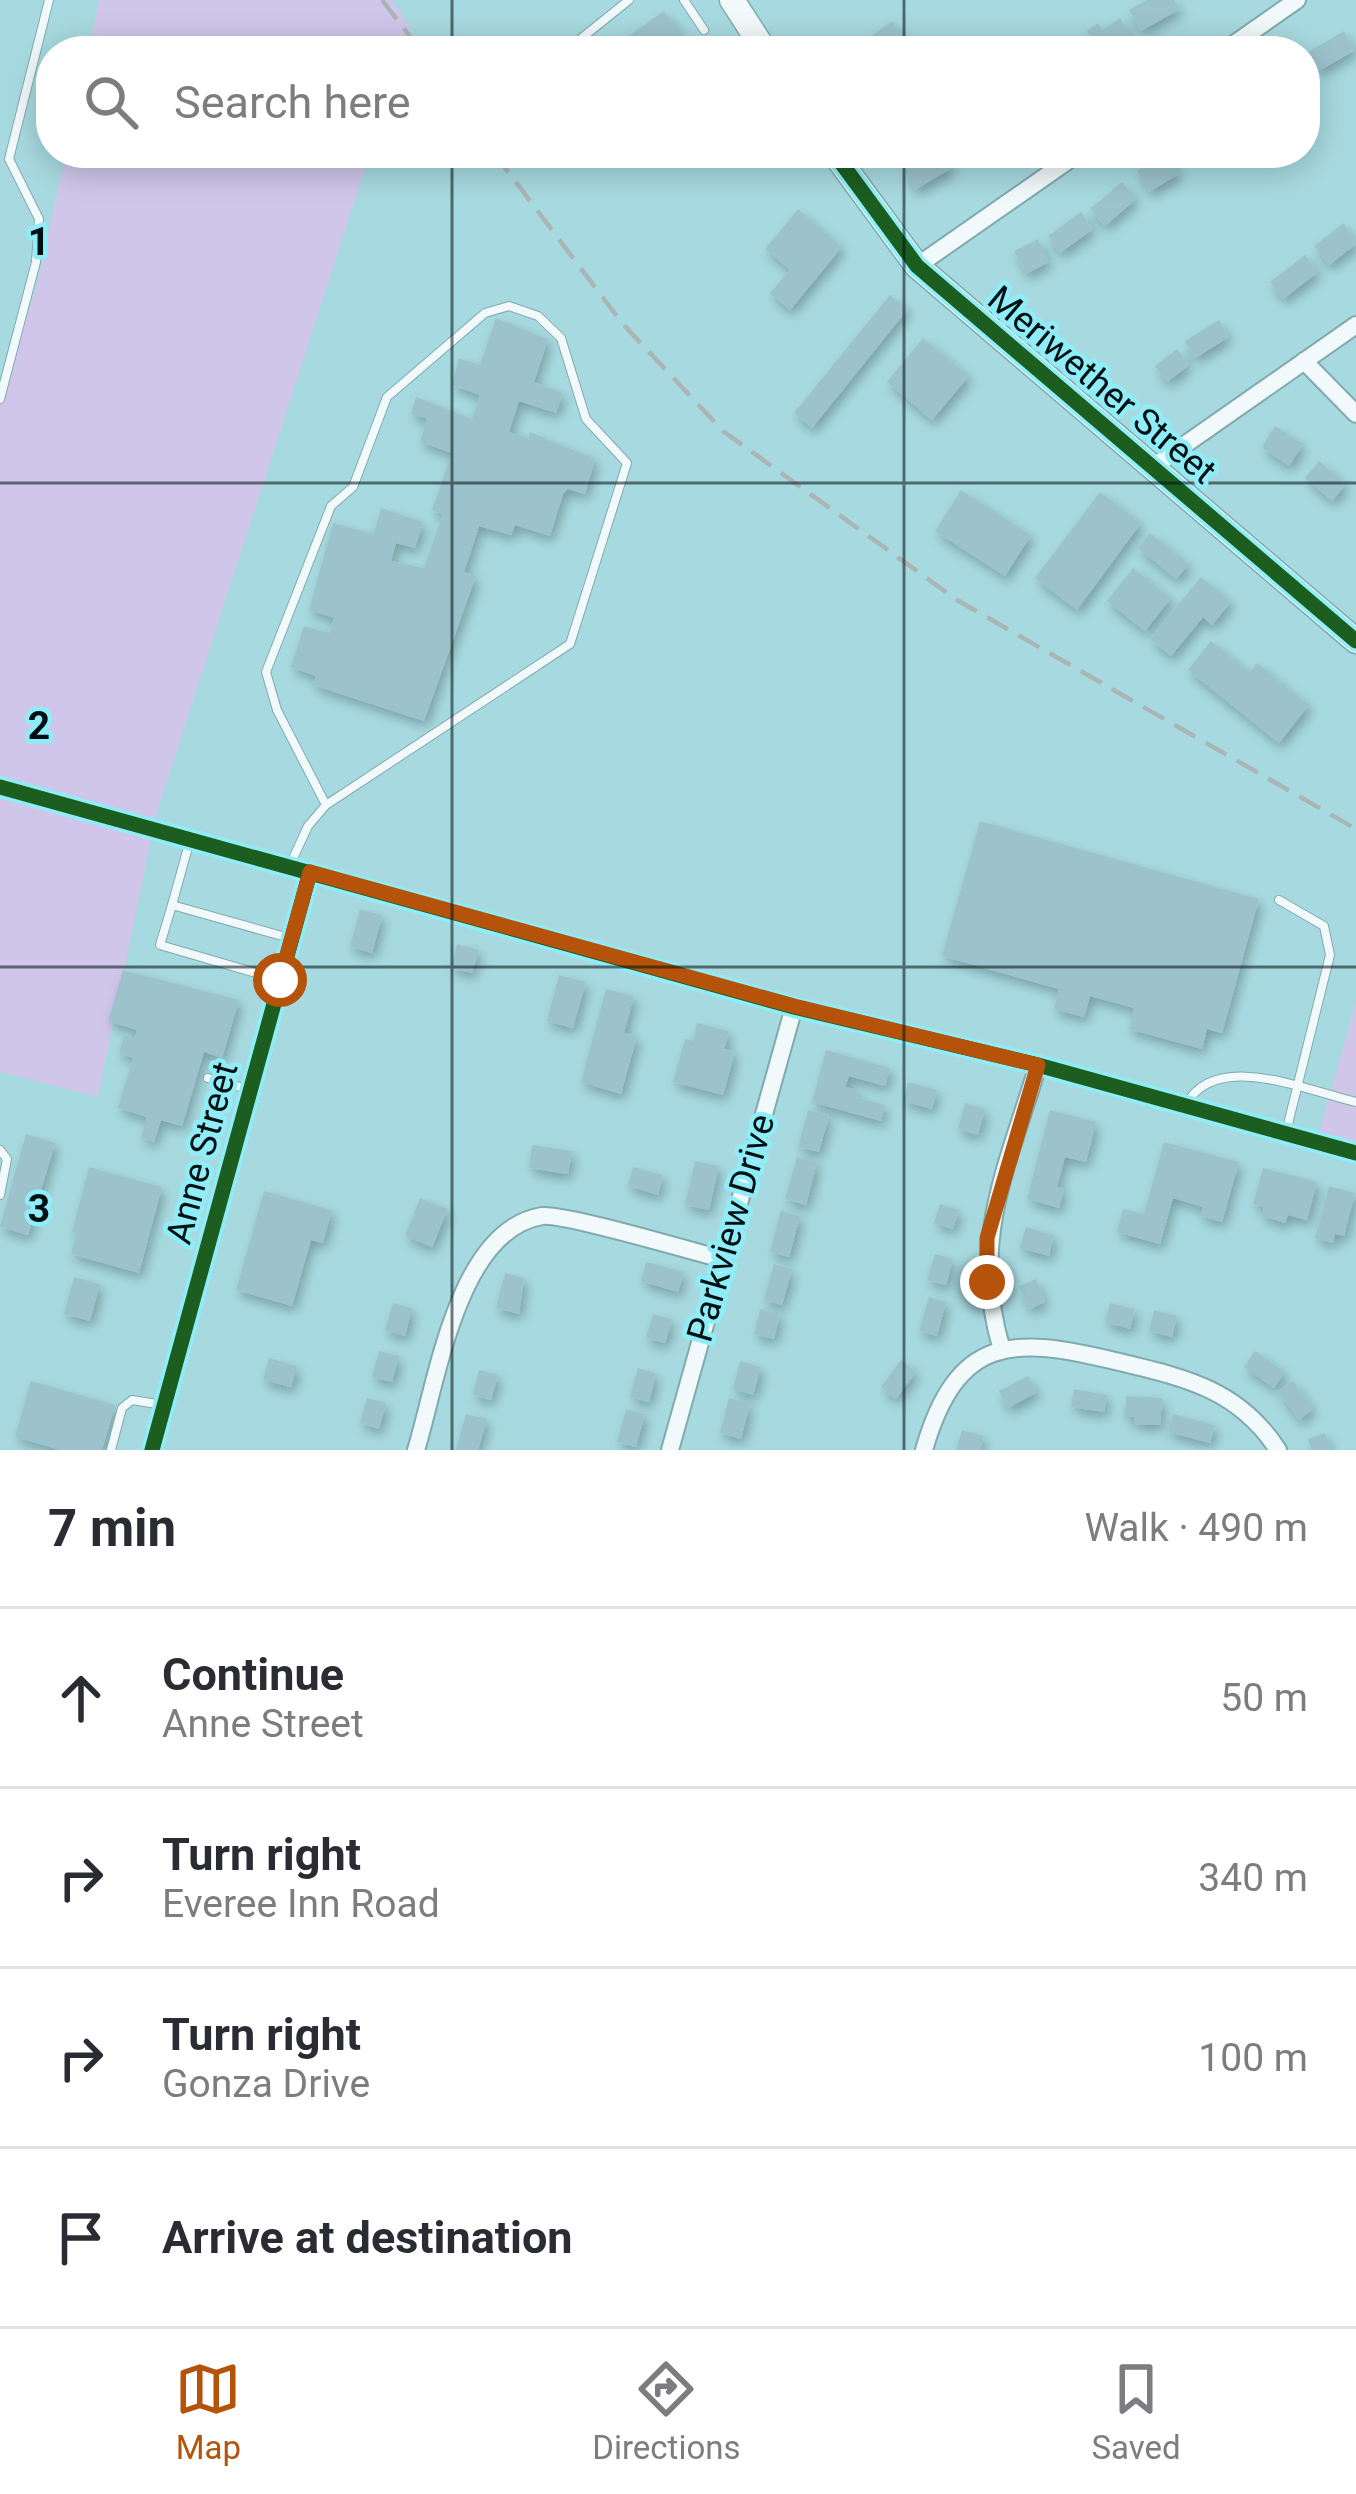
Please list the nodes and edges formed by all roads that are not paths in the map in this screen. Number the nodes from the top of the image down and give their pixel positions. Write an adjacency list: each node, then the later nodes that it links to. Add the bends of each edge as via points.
1 (49, 0): 7 (lane)
2 (629, 0): 8 (lane)
3 (684, 0): 6 (lane)
4 (731, 0): 9 (street)
5 (1297, 0): 10 (street)
6 (704, 30)
7 (39, 36)
8 (584, 36)
9 (755, 36)
10 (1245, 36)
11 (36, 47): 12 (lane)
12 (5, 160): 18 (lane, via 39,219 36,262)
13 (845, 168): 15 (street, Meriwether Street)
14 (1056, 168): 15 (street)
15 (916, 266): 20 (street, Meriwether Street)
16 (1356, 325): 17 (street)
17 (1304, 361): 19 (street); 20 (street)
18 (0, 399)
19 (1356, 414)
20 (1153, 467): 21 (street, Meriwether Street)
21 (1356, 640)
22 (0, 787): 24 (street)
23 (326, 805): 23 (lane, via 570,644 627,463 586,419 560,338 538,316 509,305 485,313 387,397 353,487 331,506 266,672); 25 (lane)
24 (190, 839): 25 (street); 28 (lane)
25 (289, 866): 26 (street)
26 (310, 872): 29 (street, Anne Street); 31 (street)
27 (1279, 900): 34 (lane, via 1324,926 1330,955)
28 (172, 905): 29 (lane); 30 (lane, via 160,945)
29 (292, 939): 30 (street, Anne Street)
30 (280, 980): 35 (street, Anne Street)
31 (794, 1006): 32 (street); 42 (street, Parkview Drive)
32 (1038, 1065): 37 (street); 43 (street, via 987,1238)
33 (208, 1078): 35 (lane)
34 (1299, 1089): 36 (lane); 37 (lane, via 1222,1077 1194,1089); 38 (lane)
35 (250, 1090): 44 (street, Anne Street)
36 (1356, 1102)
37 (1185, 1106): 38 (street)
38 (1286, 1134): 40 (street)
39 (0, 1150): 41 (lane, via 7,1159)
40 (1356, 1153)
41 (0, 1195)
42 (722, 1259): 47 (street, via 544,1215 508,1230 458,1301); 48 (street, Parkview Drive)
43 (1002, 1350): 49 (street, via 957,1378); 50 (street, via 1037,1343 1215,1388 1261,1424)
44 (164, 1406): 45 (lane, via 132,1400 122,1408); 46 (street, Anne Street)
45 (111, 1450)
46 (152, 1450)
47 (416, 1450)
48 (670, 1450)
49 (924, 1450)
50 (1278, 1450)

